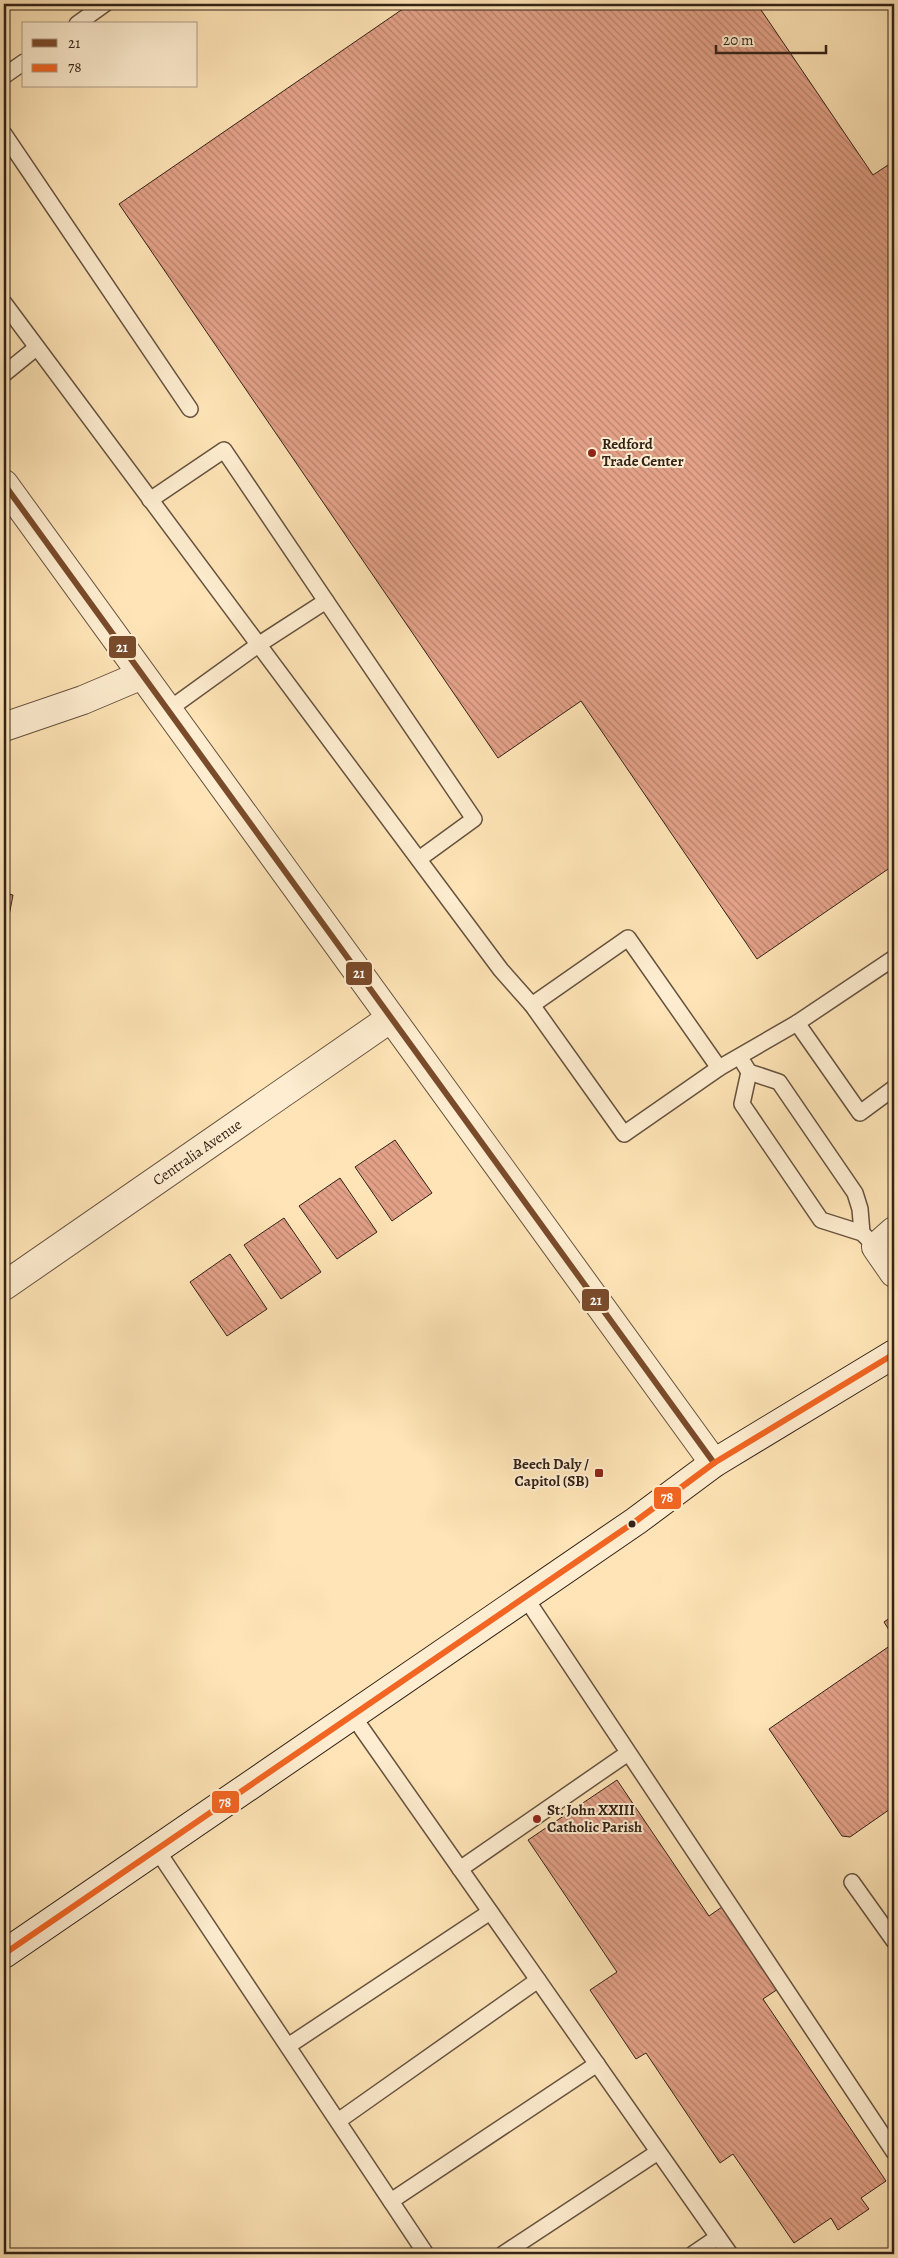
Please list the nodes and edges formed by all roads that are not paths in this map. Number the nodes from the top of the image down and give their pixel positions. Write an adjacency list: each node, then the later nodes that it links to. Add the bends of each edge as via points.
1 (105, 4): 2 (lane)
2 (80, 22)
3 (22, 63): 4 (lane)
4 (4, 76)
5 (4, 134): 9 (lane)
6 (4, 303): 7 (lane)
7 (36, 348): 8 (lane); 11 (lane)
8 (4, 374)
9 (190, 409)
10 (4, 484): 14 (street)
11 (150, 500): 12 (lane, via 224,450); 13 (lane)
12 (326, 601): 13 (lane); 17 (lane, via 474,819)
13 (258, 645): 15 (lane); 17 (lane)
14 (142, 675): 15 (street); 16 (street, via 83,700)
15 (168, 710): 20 (street)
16 (4, 727)
17 (419, 859): 19 (lane, via 501,970)
18 (894, 958): 21 (lane)
19 (532, 1005): 23 (lane, via 624,1134); 23 (lane, via 628,938)
20 (391, 1018): 28 (street, Centralia Avenue); 30 (street)
21 (797, 1022): 22 (lane); 25 (lane, via 860,1113)
22 (739, 1057): 23 (lane); 24 (lane)
23 (719, 1068)
24 (749, 1072): 26 (lane, via 779,1082 855,1193 860,1209); 26 (lane, via 742,1104 821,1220)
25 (894, 1088)
26 (877, 1237): 27 (street)
27 (894, 1273)
28 (4, 1286)
29 (894, 1354): 30 (street)
30 (714, 1463): 31 (street)
31 (525, 1597): 32 (street); 33 (lane)
32 (353, 1716): 34 (street); 35 (lane)
33 (628, 1753): 35 (lane); 45 (lane)
34 (157, 1850): 39 (street); 41 (lane)
35 (460, 1869): 37 (lane)
36 (852, 1882): 38 (lane)
37 (490, 1912): 40 (lane); 41 (lane)
38 (894, 1941)
39 (4, 1954)
40 (538, 1980): 42 (lane); 43 (lane)
41 (288, 2046): 43 (lane)
42 (597, 2064): 44 (lane); 46 (lane)
43 (338, 2121): 46 (lane)
44 (658, 2152): 47 (lane); 49 (lane)
45 (894, 2152)
46 (391, 2201): 48 (lane)
47 (718, 2237): 50 (lane); 51 (lane)
48 (426, 2254)
49 (503, 2254)
50 (693, 2254)
51 (730, 2254)

